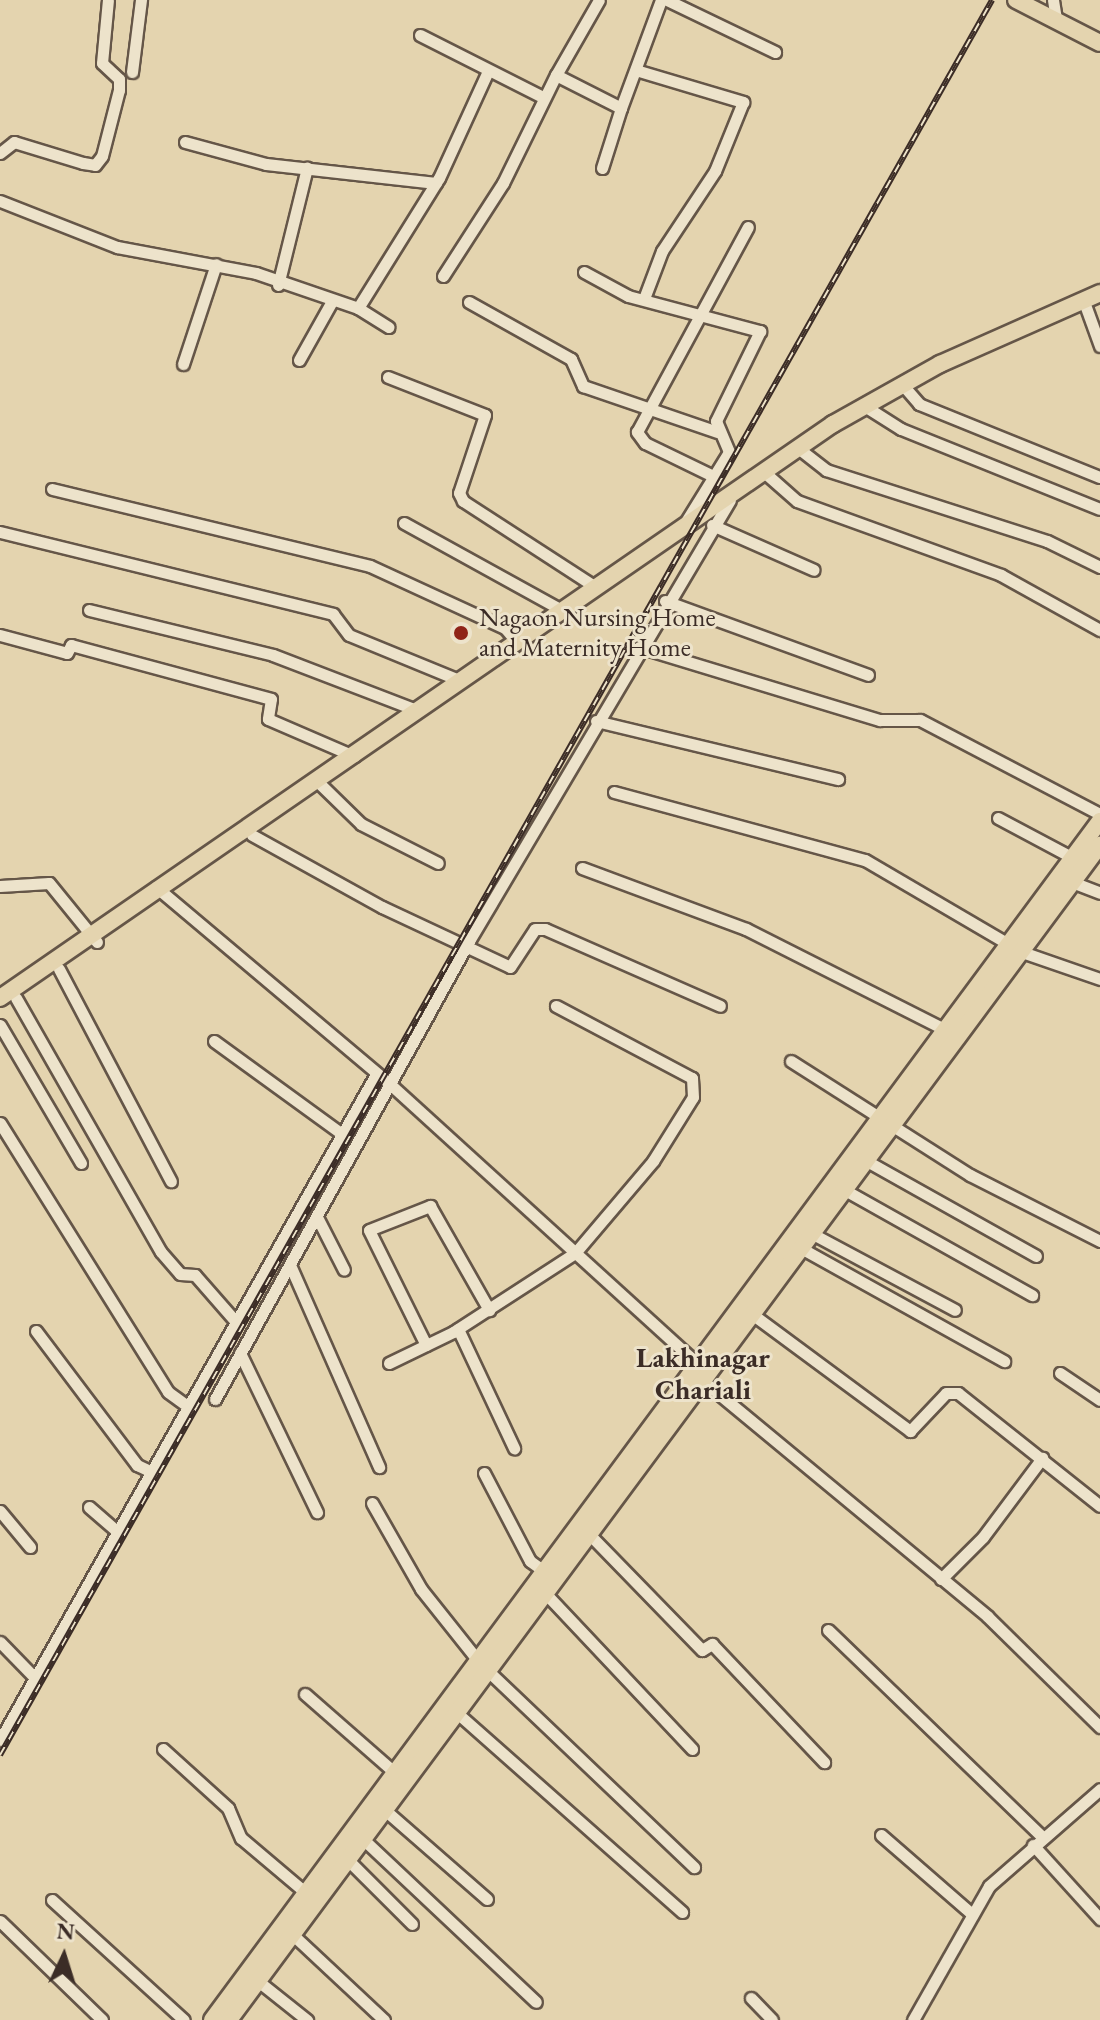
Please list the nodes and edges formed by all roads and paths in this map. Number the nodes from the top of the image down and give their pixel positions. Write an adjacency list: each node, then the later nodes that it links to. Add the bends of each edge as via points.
1 (108, 0): 18 (street, via 102,63 119,79 119,90 102,156 95,165 14,142)
2 (141, 0): 13 (street)
3 (599, 0): 14 (street)
4 (664, 0): 10 (street); 12 (street)
5 (1016, 0): 7 (main road)
6 (1053, 0): 7 (street)
7 (1056, 20): 9 (main road)
8 (420, 35): 11 (street)
9 (1100, 43)
10 (775, 52)
11 (488, 71): 15 (street); 21 (street)
12 (639, 71): 16 (street); 29 (street, via 743,102 715,171 662,251)
13 (132, 72)
14 (556, 75): 15 (street); 16 (street)
15 (543, 97): 26 (street, via 503,183)
16 (621, 108): 20 (street)
17 (185, 142): 19 (street)
18 (0, 153)
19 (307, 168): 21 (street); 27 (street)
20 (602, 168)
21 (436, 183): 33 (street)
22 (0, 201): 24 (street, via 117,247)
23 (748, 227): 34 (street)
24 (216, 264): 27 (street); 38 (street)
25 (584, 272): 29 (street, via 628,296)
26 (443, 276)
27 (278, 285): 32 (street)
28 (1100, 293): 30 (main road)
29 (645, 296): 34 (street)
30 (1083, 299): 36 (street); 40 (main road)
31 (469, 302): 42 (street, via 571,359 583,386)
32 (331, 303): 33 (street); 37 (street)
33 (358, 308): 35 (street)
34 (701, 312): 42 (street); 43 (street, via 760,331)
35 (388, 327)
36 (1100, 346)
37 (299, 360)
38 (183, 364)
39 (388, 377): 57 (street, via 485,415 463,501)
40 (901, 383): 41 (main road); 47 (street, via 919,404)
41 (863, 405): 44 (main road); 50 (street, via 901,429)
42 (648, 410): 43 (street); 46 (street, via 637,432 645,443)
43 (717, 432): 46 (street, via 729,452)
44 (798, 448): 45 (main road); 55 (street, via 826,470 1047,541)
45 (764, 472): 49 (main road); 61 (street, via 797,501 1001,575)
46 (711, 475): 52 (street)
47 (1100, 477)
48 (52, 489): 63 (street, via 370,566 505,628)
49 (737, 490): 52 (main road); 53 (street)
50 (1100, 509)
51 (404, 523): 59 (street)
52 (685, 524): 57 (main road)
53 (712, 525): 56 (street); 58 (street)
54 (0, 532): 66 (street, via 333,614 349,635)
55 (1100, 567)
56 (814, 570)
57 (594, 586): 59 (main road)
58 (665, 601): 64 (street); 65 (street)
59 (560, 609): 63 (main road)
60 (89, 610): 67 (street, via 273,655)
61 (1100, 630)
62 (0, 635): 69 (street, via 67,653 71,645 271,699 268,719)
63 (516, 641): 66 (main road)
64 (639, 647): 68 (street); 74 (street, via 880,720 920,720)
65 (868, 675)
66 (461, 681): 67 (main road)
67 (419, 711): 69 (main road)
68 (596, 721): 70 (street); 87 (street)
69 (354, 756): 71 (main road)
70 (838, 779)
71 (318, 782): 73 (main road); 80 (street, via 361,824)
72 (614, 792): 88 (street, via 865,860)
73 (300, 793): 77 (main road); 84 (main road)
74 (1100, 814)
75 (998, 818): 79 (street)
76 (1100, 821): 79 (main road)
77 (252, 835): 84 (main road); 87 (street, via 382,907)
78 (1100, 845): 82 (main road)
79 (1075, 859): 88 (main road)
80 (438, 863)
81 (582, 868): 96 (street, via 746,929)
82 (1072, 882): 85 (street); 88 (main road)
83 (0, 886): 86 (street, via 49,883)
84 (160, 891): 86 (main road); 99 (street)
85 (1100, 893)
86 (94, 938): 89 (main road); 91 (main road)
87 (467, 944): 93 (street, via 510,967 535,929 545,929); 100 (street)
88 (1017, 949): 90 (street); 96 (main road); 101 (main road)
89 (59, 969): 91 (main road); 106 (street)
90 (1100, 979)
91 (8, 998): 94 (main road); 120 (street, via 161,1252 180,1274 195,1275)
92 (556, 1006): 112 (street, via 697,1087 653,1161)
93 (720, 1006)
94 (0, 1010)
95 (0, 1025): 105 (street)
96 (946, 1030): 101 (main road)
97 (214, 1041): 103 (street)
98 (791, 1061): 101 (street)
99 (375, 1076): 100 (street); 103 (street)
100 (391, 1085): 108 (street); 112 (street)
101 (885, 1121): 104 (main road); 110 (street, via 1021,1204); 127 (main road)
102 (0, 1123): 131 (street, via 168,1392)
103 (342, 1134): 120 (street)
104 (865, 1160): 107 (main road); 113 (street)
105 (81, 1163)
106 (171, 1181)
107 (843, 1189): 109 (main road); 116 (street)
108 (317, 1217): 114 (street); 115 (street)
109 (811, 1233): 111 (main road); 118 (street)
110 (1100, 1241)
111 (799, 1247): 119 (main road); 125 (street)
112 (575, 1253): 117 (street); 127 (street)
113 (1036, 1256)
114 (290, 1265): 124 (street); 134 (street)
115 (344, 1270)
116 (1032, 1295)
117 (489, 1310): 121 (street); 123 (street, via 430,1206 369,1230)
118 (955, 1310)
119 (752, 1314): 127 (main road); 133 (street, via 910,1431 946,1393 958,1393)
120 (236, 1322): 131 (street)
121 (458, 1329): 123 (street); 132 (street)
122 (36, 1331): 135 (street, via 137,1465)
123 (426, 1345): 126 (street)
124 (240, 1353): 129 (street); 141 (street)
125 (1004, 1361)
126 (389, 1363)
127 (702, 1373): 143 (main road); 145 (main road); 146 (street)
128 (1060, 1373): 130 (street)
129 (215, 1399)
130 (1100, 1400)
131 (189, 1407): 135 (street)
132 (514, 1448)
133 (1042, 1458): 138 (street); 146 (street)
134 (379, 1467)
135 (152, 1472): 142 (street)
136 (484, 1473): 145 (street, via 530,1561)
137 (372, 1503): 150 (street, via 421,1589)
138 (1100, 1506)
139 (89, 1507): 142 (street)
140 (0, 1511): 144 (street)
141 (317, 1512)
142 (118, 1532): 151 (street)
143 (589, 1534): 147 (main road); 158 (street, via 702,1650 712,1644)
144 (30, 1547)
145 (545, 1572): 150 (main road)
146 (941, 1579): 154 (street)
147 (546, 1594): 150 (main road); 157 (street)
148 (828, 1630): 164 (street)
149 (0, 1642): 151 (street)
150 (483, 1666): 153 (main road); 159 (main road); 166 (street)
151 (35, 1678): 155 (street)
152 (305, 1694): 159 (street)
153 (456, 1712): 161 (main road); 170 (street)
154 (1100, 1727)
155 (0, 1740)
156 (163, 1749): 167 (street, via 228,1808 241,1838)
157 (692, 1749)
158 (824, 1762)
159 (394, 1772): 167 (main road)
160 (1100, 1789): 164 (street)
161 (386, 1811): 163 (main road); 168 (street)
162 (881, 1835): 171 (street)
163 (364, 1840): 165 (main road); 178 (street)
164 (1038, 1841): 171 (street, via 999,1875); 172 (street)
165 (349, 1861): 174 (street); 175 (main road)
166 (694, 1867)
167 (306, 1893): 182 (main road)
168 (487, 1899)
169 (52, 1900): 181 (street)
170 (682, 1912)
171 (972, 1914): 179 (street)
172 (1100, 1919)
173 (0, 1921): 180 (street)
174 (412, 1924)
175 (292, 1934): 176 (main road); 185 (street)
176 (258, 1981): 183 (main road); 184 (street)
177 (751, 1998): 186 (street)
178 (536, 2002)
179 (917, 2018)
180 (102, 2020)
181 (184, 2020)
182 (212, 2020)
183 (229, 2020)
184 (307, 2020)
185 (384, 2020)
186 (772, 2020)

